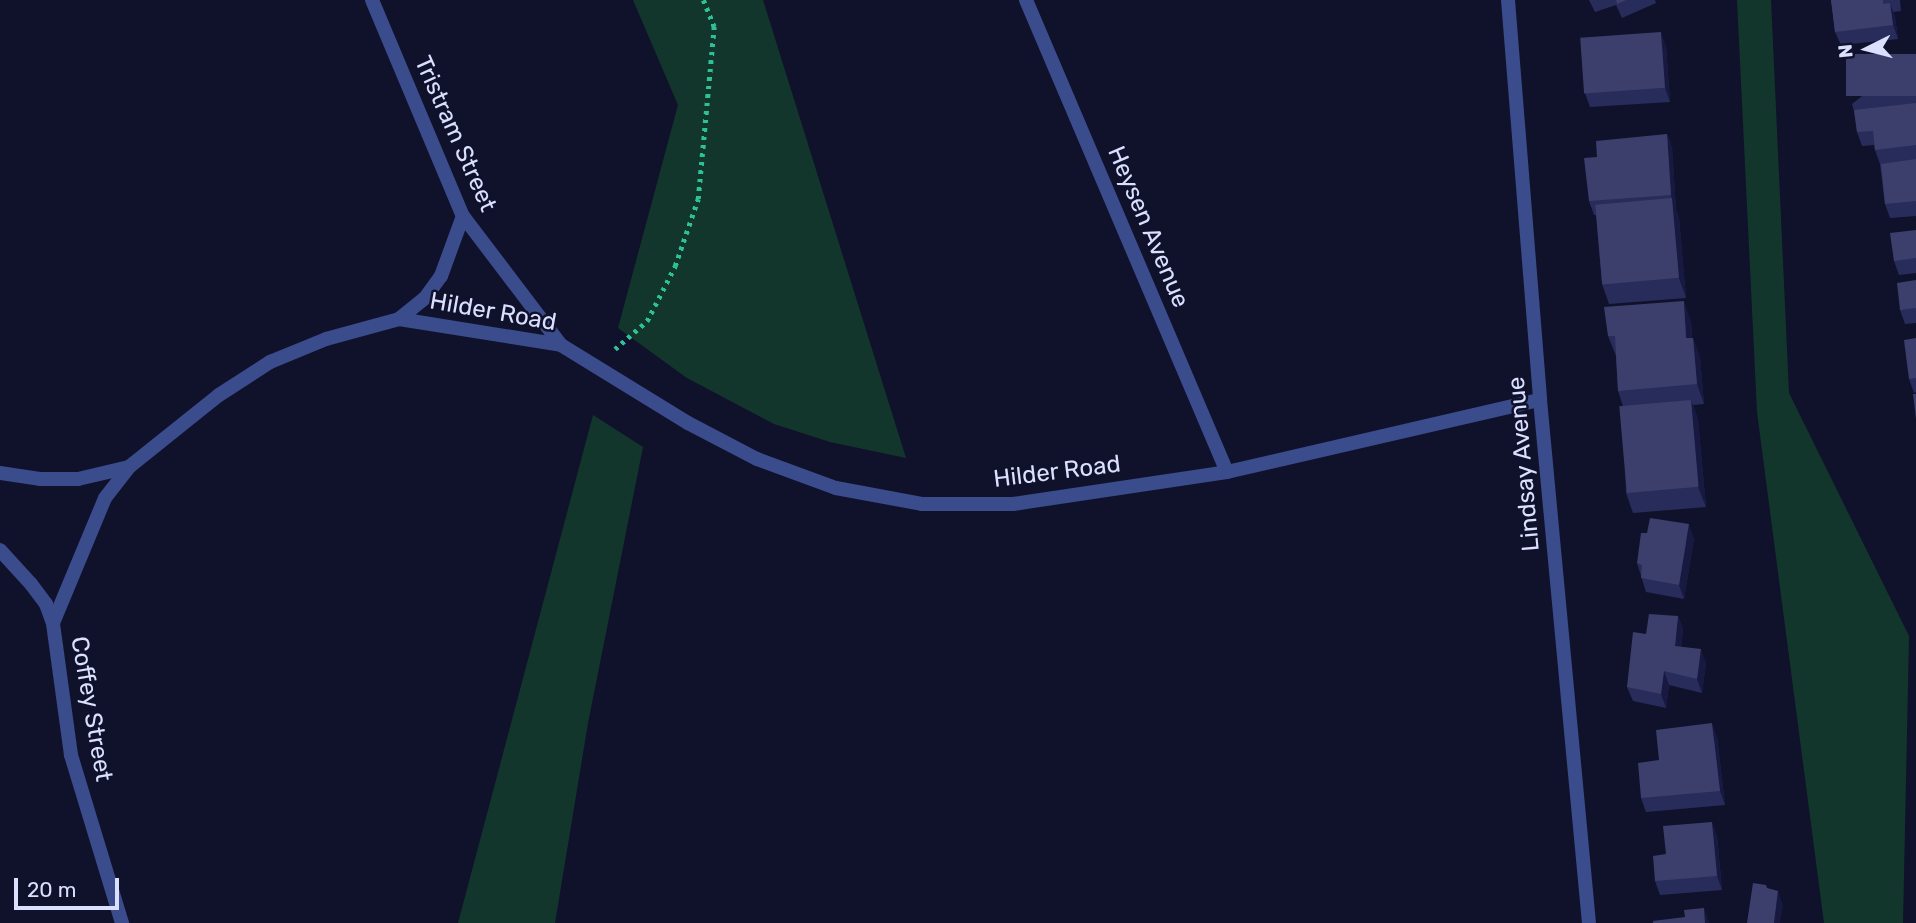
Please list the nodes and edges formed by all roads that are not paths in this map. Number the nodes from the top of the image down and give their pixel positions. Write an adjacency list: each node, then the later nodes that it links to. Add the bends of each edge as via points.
1 (372, 0): 4 (street, Tristram Street)
2 (1026, 0): 9 (street, Heysen Avenue)
3 (1508, 0): 7 (street, Lindsay Avenue)
4 (463, 216): 5 (street, Hilder Road, via 441,275 425,298); 6 (street, Tristram Street)
5 (399, 319): 6 (street, Hilder Road); 8 (street, Hilder Road, via 326,339 270,362)
6 (561, 345): 9 (street, Hilder Road, via 688,423 757,459 836,488 922,504 1013,505)
7 (1540, 400): 9 (street, Hilder Road); 14 (street, Lindsay Avenue)
8 (128, 467): 10 (street, Hilder Road, via 78,478); 12 (street, Coffey Street, via 105,498)
9 (1227, 472)
10 (0, 473)
11 (0, 550): 12 (street, Coffey Street, via 32,583)
12 (52, 622): 13 (street, Coffey Street, via 71,755)
13 (122, 923)
14 (1589, 923)

